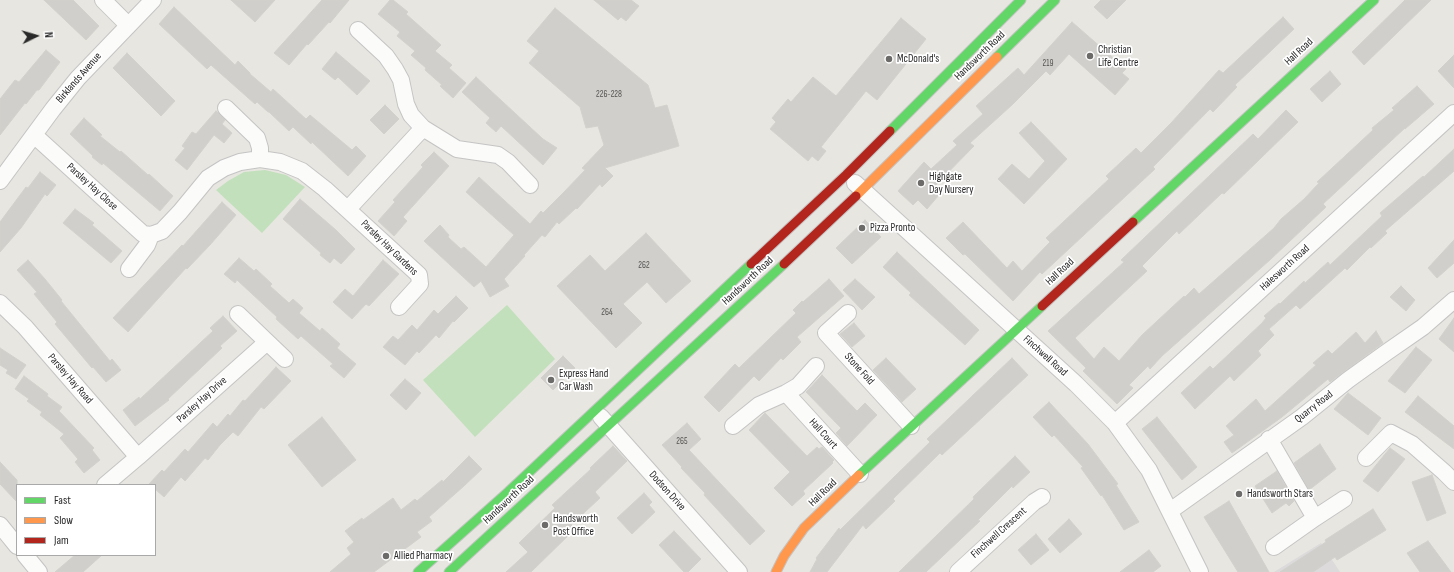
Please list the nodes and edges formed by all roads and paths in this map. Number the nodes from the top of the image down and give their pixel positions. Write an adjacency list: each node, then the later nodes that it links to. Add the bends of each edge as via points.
1 (104, 0): 6 (street)
2 (153, 0): 6 (street, Birklands Avenue)
3 (1021, 0): 13 (main road, Handsworth Road)
4 (1054, 0): 16 (main road, Handsworth Road)
5 (1374, 0): 25 (main road, Hall Road)
6 (128, 25): 11 (street, Birklands Avenue, via 78,78)
7 (358, 30): 10 (street, via 386,56 395,69 401,80 411,115)
8 (226, 108): 12 (street, via 257,138)
9 (1454, 113): 31 (street, Halesworth Road)
10 (423, 128): 15 (street, via 457,149 498,155); 17 (street)
11 (34, 135): 14 (street); 18 (street, Parsley Hay Close, via 143,234)
12 (260, 159): 17 (street, Parsley Hay Gardens, via 280,162 302,171); 18 (street, Parsley Hay Gardens, via 240,162 208,178 180,212 162,230)
13 (846, 175): 16 (street, Finchwell Road); 30 (main road, Handsworth Road)
14 (0, 181)
15 (530, 185)
16 (862, 190): 25 (street, Finchwell Road); 32 (main road, Handsworth Road)
17 (348, 209): 22 (street, Parsley Hay Gardens, via 419,274 420,284)
18 (151, 235): 19 (street)
19 (129, 270)
20 (1454, 300): 35 (street, Quarry Road, via 1423,327)
21 (0, 303): 36 (street, Parsley Hay Road, via 25,327)
22 (399, 307)
23 (848, 313): 34 (street, Stone Fold, via 826,333)
24 (238, 314): 26 (street)
25 (1016, 329): 31 (street, Finchwell Road); 34 (main road, Hall Road)
26 (267, 342): 27 (street); 36 (street, Parsley Hay Drive)
27 (285, 359)
28 (816, 366): 29 (street, via 798,386)
29 (786, 393): 33 (street, via 759,405); 39 (street, Hall Court)
30 (594, 410): 32 (street, Dodson Drive); 38 (main road, Handsworth Road)
31 (1115, 423): 45 (street, Finchwell Road, via 1149,470)
32 (608, 425): 42 (main road, Handsworth Road); 54 (street, Dodson Drive)
33 (733, 426)
34 (911, 426): 39 (main road, Hall Road)
35 (1270, 439): 45 (street, Quarry Road); 46 (street)
36 (138, 457): 41 (street, Parsley Hay Drive)
37 (1366, 458): 40 (street, via 1391,433 1412,444)
38 (526, 474): 42 (main road); 52 (main road, Handsworth Road)
39 (860, 474): 55 (main road, Hall Road, via 804,528)
40 (1454, 482)
41 (106, 484)
42 (540, 488): 53 (main road, Handsworth Road)
43 (1042, 497): 56 (street, Finchwell Crescent)
44 (1344, 499): 46 (street)
45 (1170, 511): 57 (street, Finchwell Road)
46 (1315, 518): 49 (street)
47 (0, 525): 48 (street)
48 (16, 545)
49 (1274, 547)
50 (26, 556): 51 (street)
51 (39, 572)
52 (418, 572)
53 (449, 572)
54 (739, 572)
55 (776, 572)
56 (958, 572)
57 (1200, 572)

